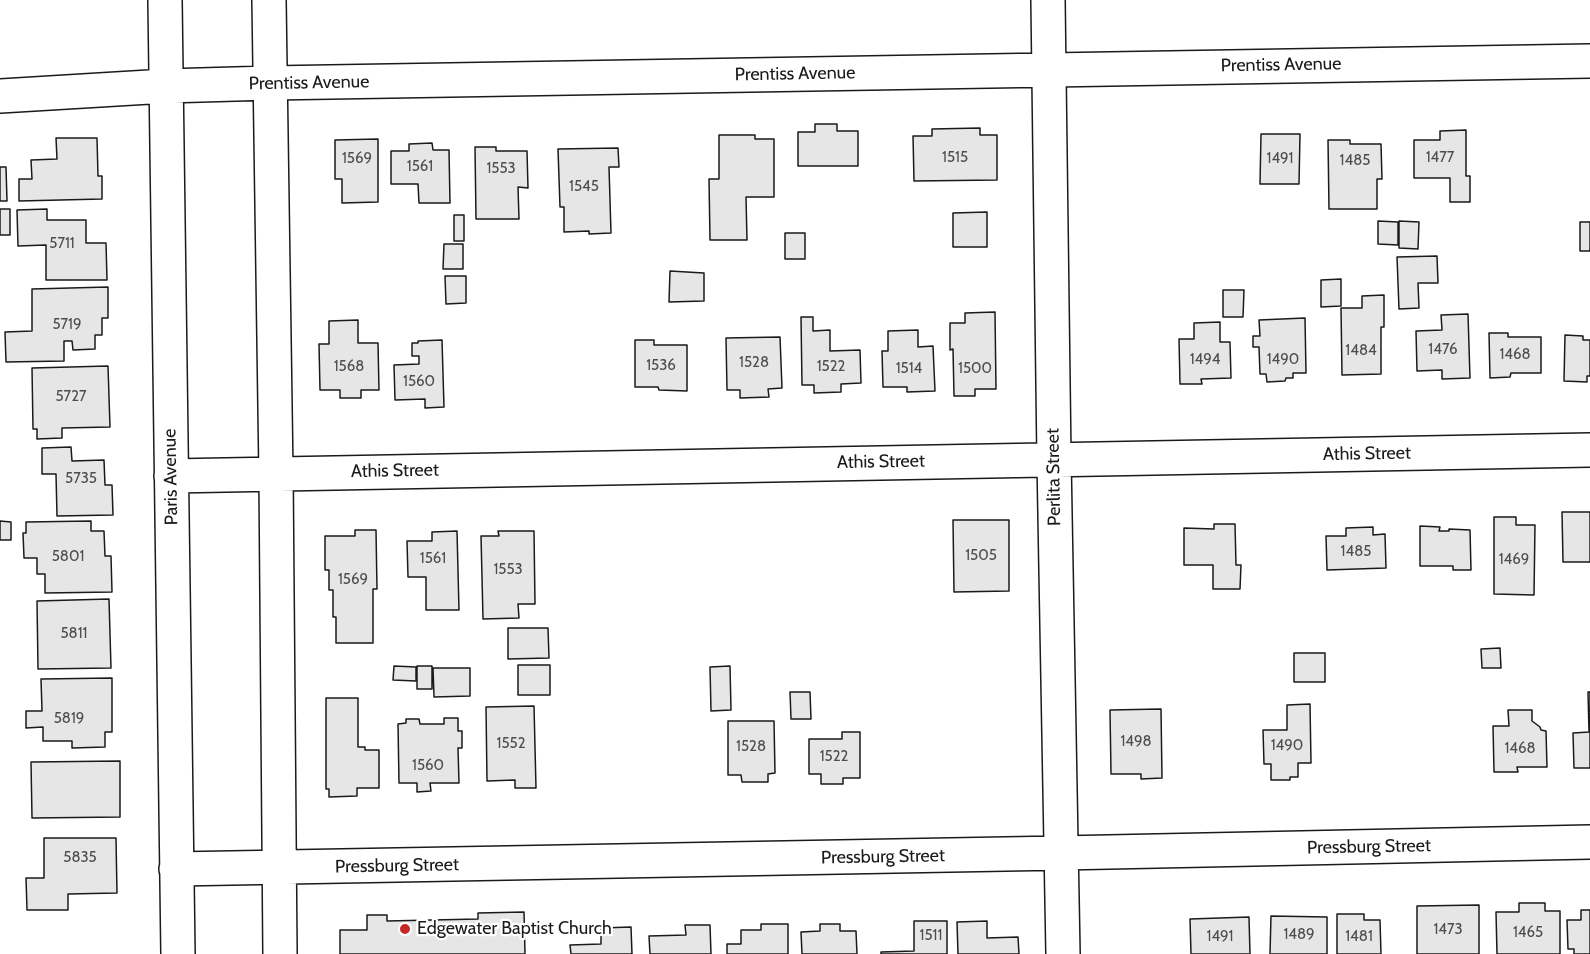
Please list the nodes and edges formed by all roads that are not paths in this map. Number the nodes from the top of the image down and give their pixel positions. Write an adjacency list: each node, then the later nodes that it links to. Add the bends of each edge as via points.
1 (165, 0): 7 (street, Paris Avenue)
2 (269, 0): 6 (street)
3 (1048, 0): 5 (street, Perlita Street)
4 (1590, 61): 5 (street, Prentiss Avenue)
5 (1050, 69): 6 (street, Prentiss Avenue); 10 (street, Perlita Street)
6 (270, 83): 7 (street, Prentiss Avenue); 11 (street)
7 (166, 86): 8 (street, Prentiss Avenue); 12 (street, Paris Avenue)
8 (0, 96)
9 (1590, 450): 10 (street, Athis Street)
10 (1054, 459): 11 (street, Athis Street); 14 (street, Perlita Street)
11 (276, 474): 12 (street, Athis Street); 15 (street)
12 (171, 476): 16 (street, Paris Avenue)
13 (1590, 842): 14 (street, Pressburg Street)
14 (1061, 854): 15 (street, Pressburg Street); 19 (street, Perlita Street)
15 (278, 868): 16 (street, Pressburg Street); 18 (street)
16 (176, 869): 17 (street, Paris Avenue)
17 (178, 954)
18 (280, 954)
19 (1063, 954)

